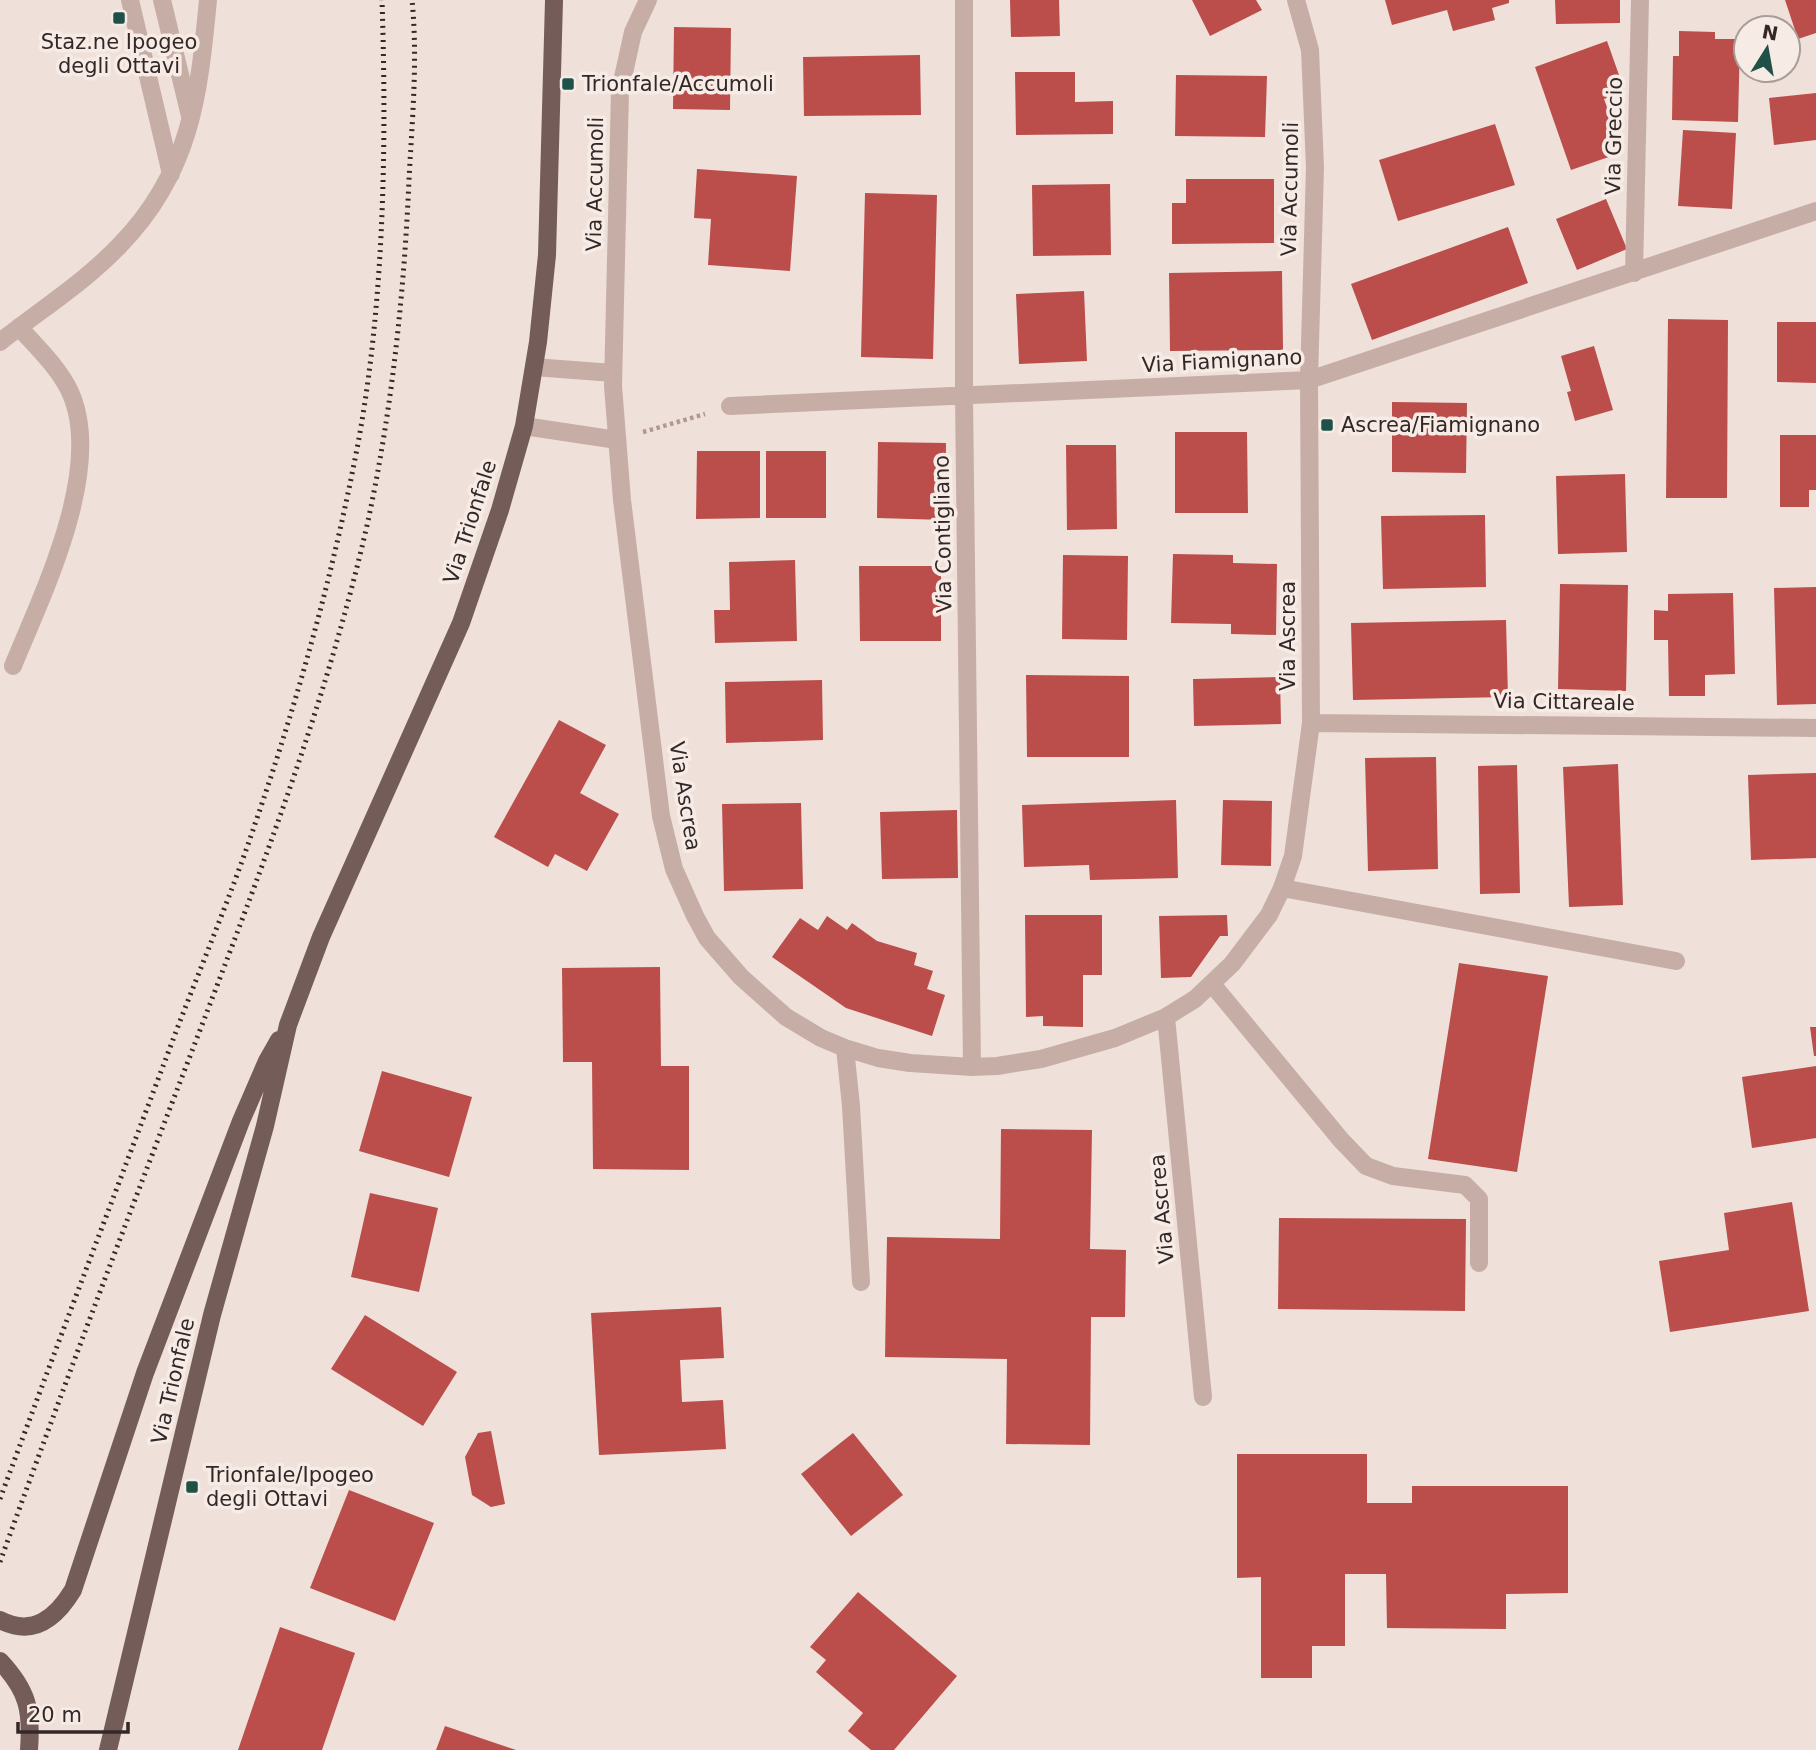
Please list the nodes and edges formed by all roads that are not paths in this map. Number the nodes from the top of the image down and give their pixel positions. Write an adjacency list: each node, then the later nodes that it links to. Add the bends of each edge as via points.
1 (130, 0): 10 (street)
2 (162, 0): 9 (street)
3 (208, 0): 9 (street)
4 (554, 0): 15 (main road, Via Trionfale, via 549,218)
5 (648, 0): 16 (street, Via Accumoli, via 633,32 621,91)
6 (964, 0): 18 (street, Via Contigliano)
7 (1296, 0): 17 (street, Via Accumoli, via 1310,50 1314,92)
8 (1640, 0): 12 (street, Via Greccio)
9 (191, 121): 10 (street)
10 (171, 174): 13 (street, via 121,244)
11 (1816, 211): 12 (street, Via Fiamignano)
12 (1634, 272): 17 (street, Via Fiamignano)
13 (19, 327): 14 (street); 22 (street, via 63,379 73,398 79,467 64,539)
14 (0, 342)
15 (534, 366): 16 (street); 20 (main road, Via Trionfale)
16 (613, 373): 21 (street, Via Accumoli)
17 (1309, 380): 18 (street, Via Fiamignano); 23 (street, Via Ascrea)
18 (964, 396): 19 (street, Via Fiamignano); 31 (street, Via Contigliano)
19 (730, 406)
20 (524, 426): 21 (street); 29 (main road, Via Trionfale, via 461,623 321,937)
21 (617, 440): 30 (street, Via Ascrea, via 662,816 674,869 707,938 741,977 786,1017)
22 (13, 666)
23 (1311, 723): 24 (street, Via Cittareale); 25 (street, Via Ascrea, via 1293,856)
24 (1816, 728)
25 (1282, 888): 26 (street); 27 (street, Via Ascrea, via 1251,941)
26 (1676, 961)
27 (1212, 984): 28 (street, Via Ascrea); 32 (street, via 1366,1166 1393,1176 1465,1185 1479,1199)
28 (1166, 1017): 31 (street, Via Ascrea, via 1060,1054); 34 (street, Via Ascrea)
29 (288, 1025): 35 (main road, Via Trionfale, via 245,1112 149,1361 72,1590 55,1615 42,1624 27,1627); 38 (main road, Via Trionfale, via 212,1315)
30 (845, 1048): 31 (street, Via Ascrea, via 910,1063); 33 (street)
31 (972, 1066)
32 (1479, 1263)
33 (861, 1282)
34 (1203, 1397)
35 (0, 1620)
36 (0, 1661): 37 (main road, via 26,1698 31,1717)
37 (29, 1750)
38 (108, 1750)

